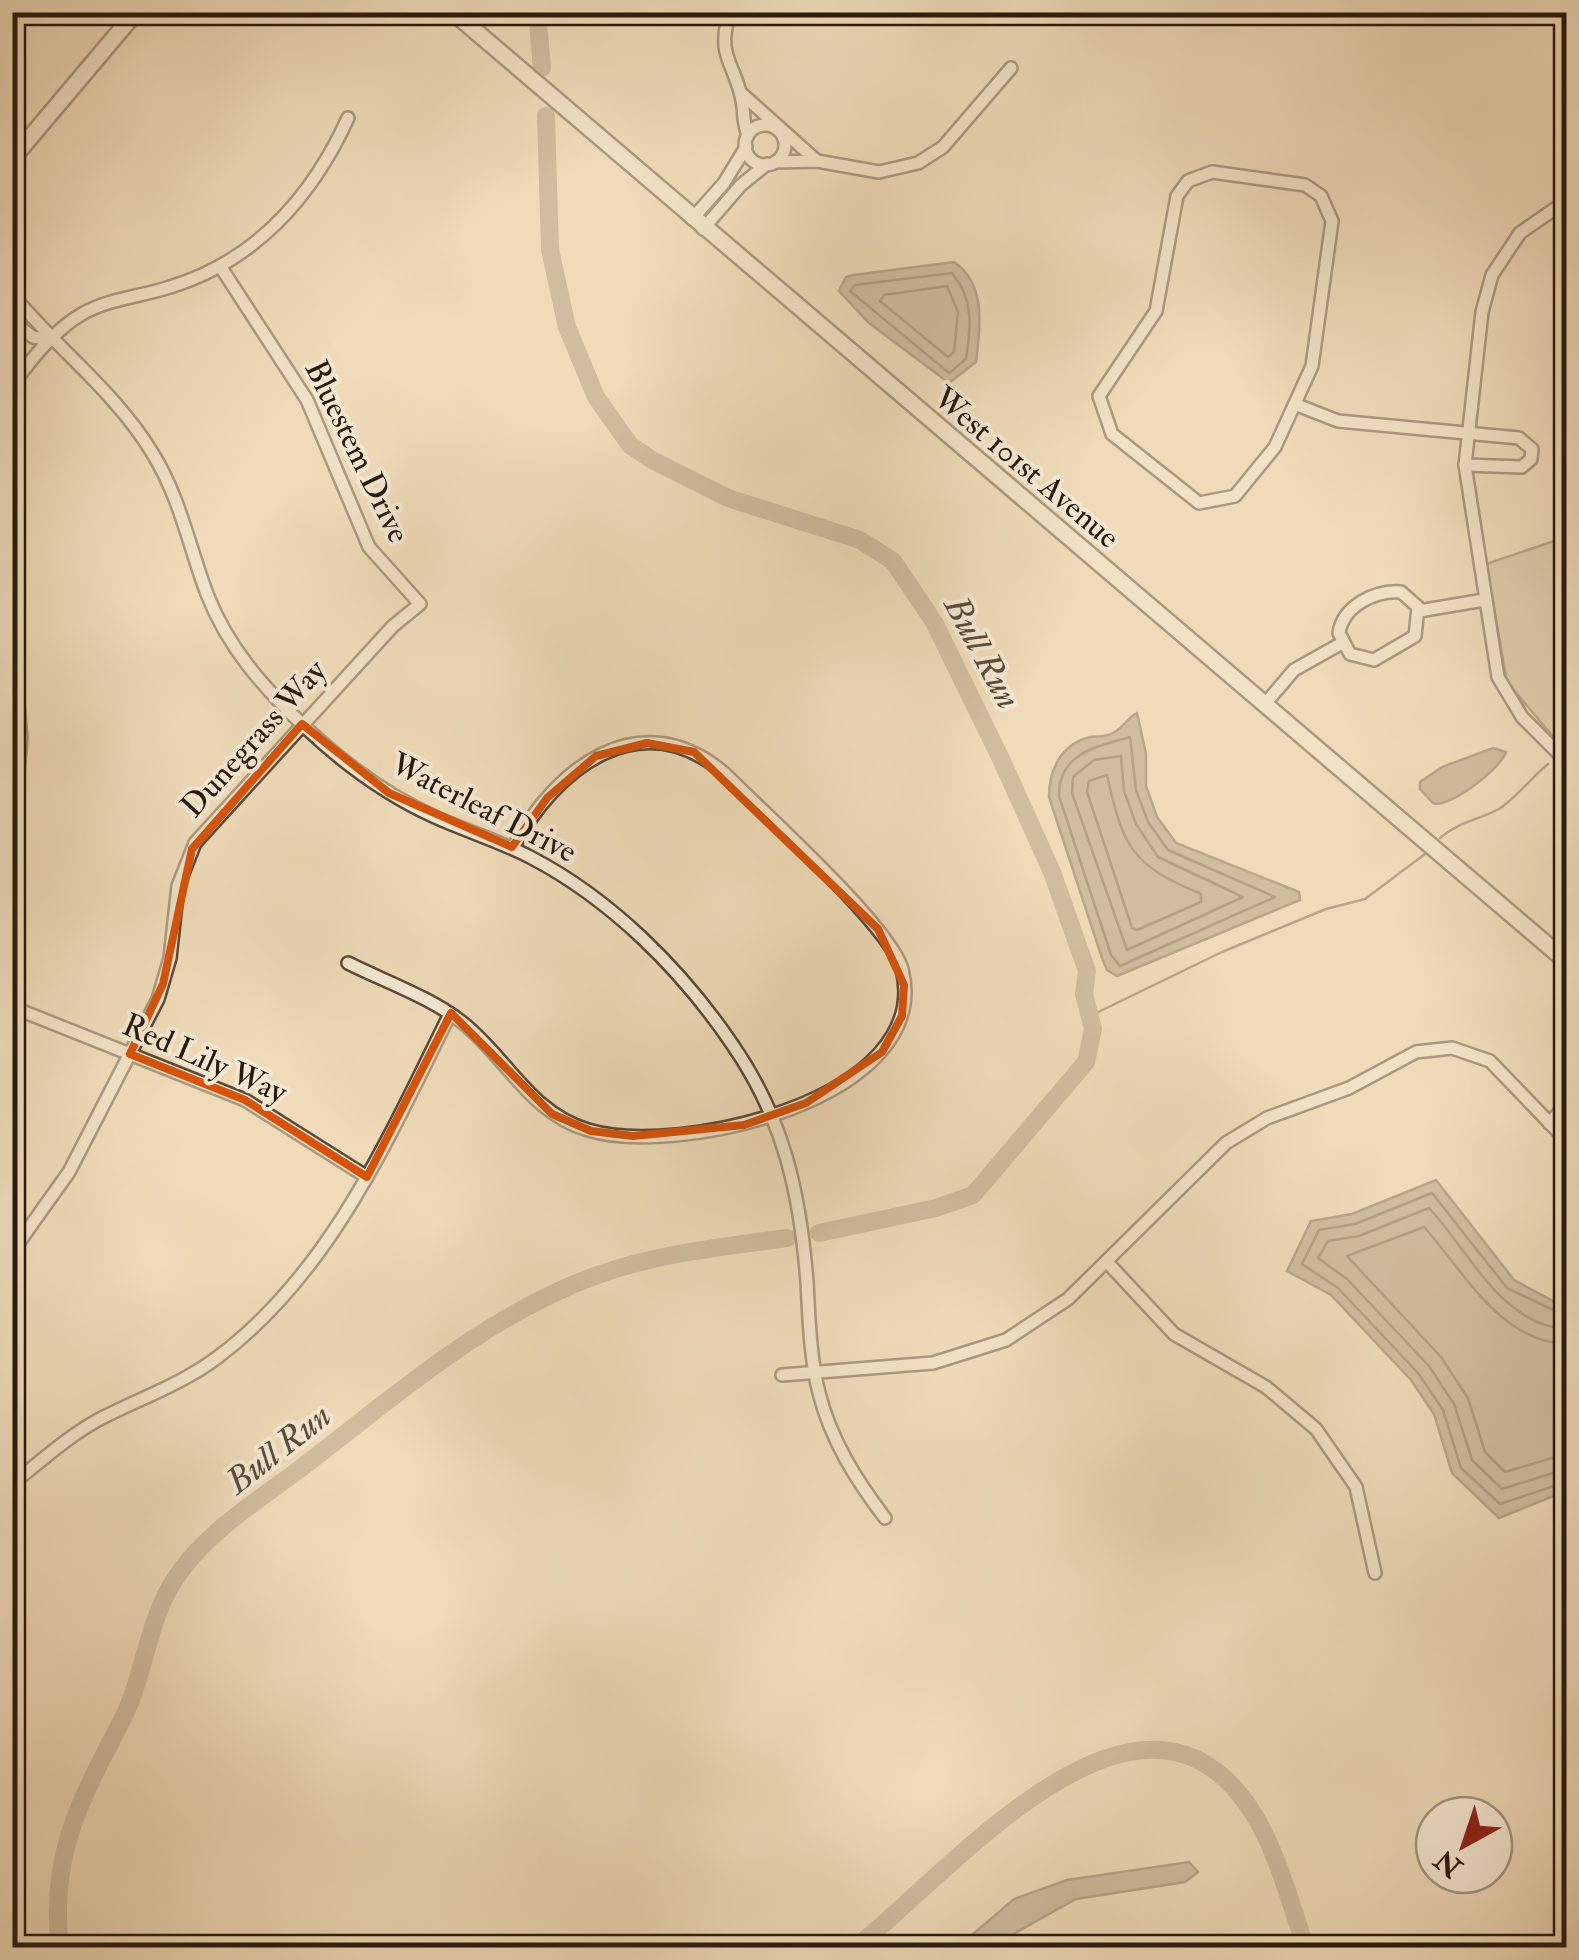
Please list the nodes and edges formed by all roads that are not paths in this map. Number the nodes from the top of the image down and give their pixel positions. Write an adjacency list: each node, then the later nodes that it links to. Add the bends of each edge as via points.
1 (136, 12): 9 (street)
2 (453, 12): 13 (street, West 101st Avenue)
3 (730, 12): 5 (street, via 727,64)
4 (1011, 68): 10 (street, via 943,147 918,164 879,172)
5 (741, 94): 7 (street); 8 (street)
6 (348, 118): 14 (street, via 325,164 290,210)
7 (779, 127): 8 (street, via 762,125); 10 (street); 11 (street, via 785,144)
8 (747, 141): 11 (street, via 752,160); 13 (street)
9 (12, 159)
10 (817, 161): 11 (street)
11 (771, 163): 13 (street)
12 (1566, 201): 20 (street, via 1526,226 1496,266 1482,312)
13 (698, 224): 27 (street, West 101st Avenue)
14 (220, 266): 17 (street, via 100,305); 23 (street, Bluestem Drive, via 307,400 369,547)
15 (12, 294): 17 (street, Waterleaf Drive)
16 (12, 321): 17 (street, Waterleaf Drive, via 32,337)
17 (51, 340): 18 (street); 28 (street, Waterleaf Drive, via 107,392 146,442 174,494 222,628 256,677)
18 (12, 385)
19 (1297, 404): 19 (street, via 1315,354 1332,230 1320,196 1297,182 1220,172 1188,181 1173,204 1152,320 1101,389 1101,412 1112,434 1193,501 1216,502 1246,485); 20 (street, via 1330,420)
20 (1467, 432): 21 (street); 21 (street, via 1522,438 1532,452 1522,467)
21 (1465, 465): 22 (street)
22 (1484, 600): 24 (street); 29 (street, via 1502,686)
23 (420, 604): 28 (street, Dunegrass Way)
24 (1419, 610): 26 (street, via 1415,636 1379,658 1360,660); 26 (street, via 1401,592 1380,593 1346,613 1339,627)
25 (12, 640): 30 (street, via 21,738)
26 (1342, 643): 27 (street, via 1294,670)
27 (1264, 704): 32 (street, West 101st Avenue)
28 (302, 724): 31 (street, Waterleaf Drive, via 388,792); 36 (street, Dunegrass Way, via 192,848 178,886 163,984)
29 (1566, 761)
30 (12, 836)
31 (514, 848): 38 (street, Waterleaf Drive, via 602,904 661,958 730,1040); 38 (street, via 546,798 585,763 621,746 664,744 702,756 724,773 878,929 896,955 904,986 892,1038 866,1066)
32 (1566, 961)
33 (348, 963): 35 (street)
34 (12, 1007): 36 (street, Red Lily Way)
35 (450, 1014): 38 (street, via 539,1104 591,1132 633,1136); 41 (street)
36 (130, 1054): 41 (street, Red Lily Way, via 245,1100); 42 (street, Dunegrass Way, via 69,1172)
37 (1566, 1106): 39 (street)
38 (774, 1116): 44 (street, Waterleaf Drive, via 800,1207)
39 (1549, 1123): 40 (street); 43 (street, via 1483,1056 1452,1048 1416,1052 1236,1136)
40 (1565, 1137)
41 (367, 1177): 46 (street, via 307,1269 243,1336 186,1378 98,1420)
42 (12, 1252)
43 (1106, 1262): 44 (street, via 1054,1311 992,1347 933,1363); 48 (street, via 1174,1334 1266,1387 1316,1429 1356,1487)
44 (815, 1373): 45 (street); 47 (street, Waterleaf Drive, via 835,1440)
45 (782, 1375)
46 (12, 1484)
47 (885, 1518)
48 (1375, 1573)

